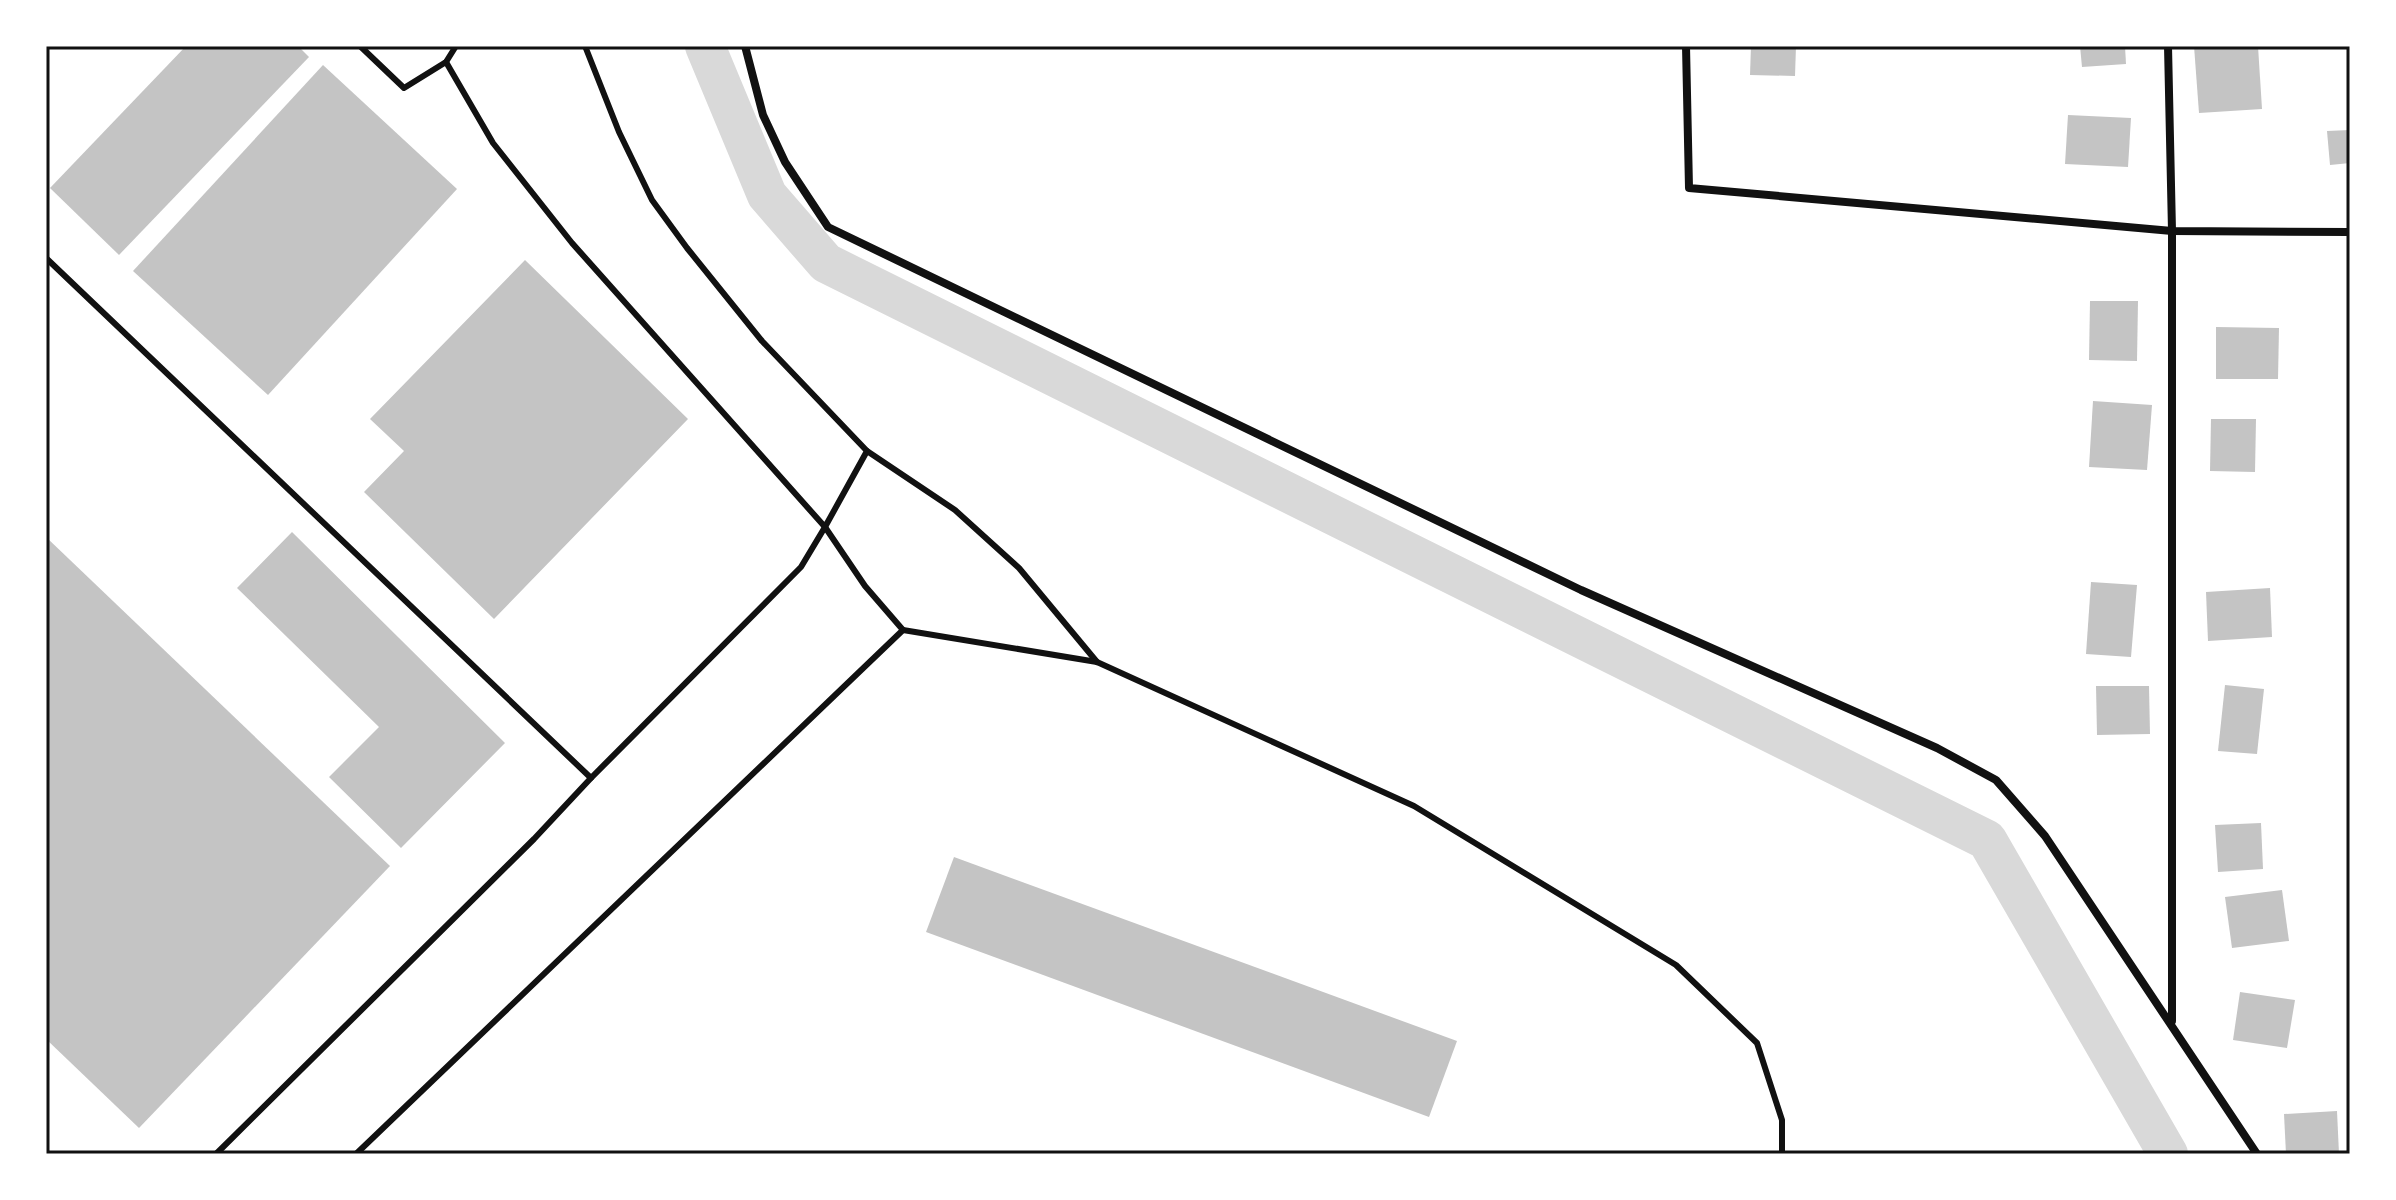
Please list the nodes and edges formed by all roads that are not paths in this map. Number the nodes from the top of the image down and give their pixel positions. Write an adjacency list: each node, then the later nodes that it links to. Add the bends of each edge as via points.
1 (360, 46): 7 (lane, via 404,88)
2 (456, 46): 7 (lane)
3 (585, 46): 11 (lane, via 652,200 762,341)
4 (745, 46): 16 (street, via 763,115 785,162 828,227 1581,590 1937,748 1996,780 2045,836)
5 (1686, 46): 8 (street, via 1689,188)
6 (2168, 46): 8 (street)
7 (446, 62): 12 (lane, via 493,143 572,243)
8 (2172, 231): 9 (street); 16 (street)
9 (2350, 232)
10 (46, 258): 15 (lane)
11 (867, 451): 12 (lane); 14 (lane, via 955,510 1019,568)
12 (825, 527): 13 (lane); 15 (lane, via 801,567)
13 (903, 630): 14 (lane); 18 (lane)
14 (1097, 662): 19 (lane, via 1414,806 1676,965 1757,1043 1782,1120)
15 (591, 778): 17 (lane)
16 (2172, 1023): 20 (street)
17 (216, 1154)
18 (356, 1154)
19 (1782, 1154)
20 (2257, 1154)

